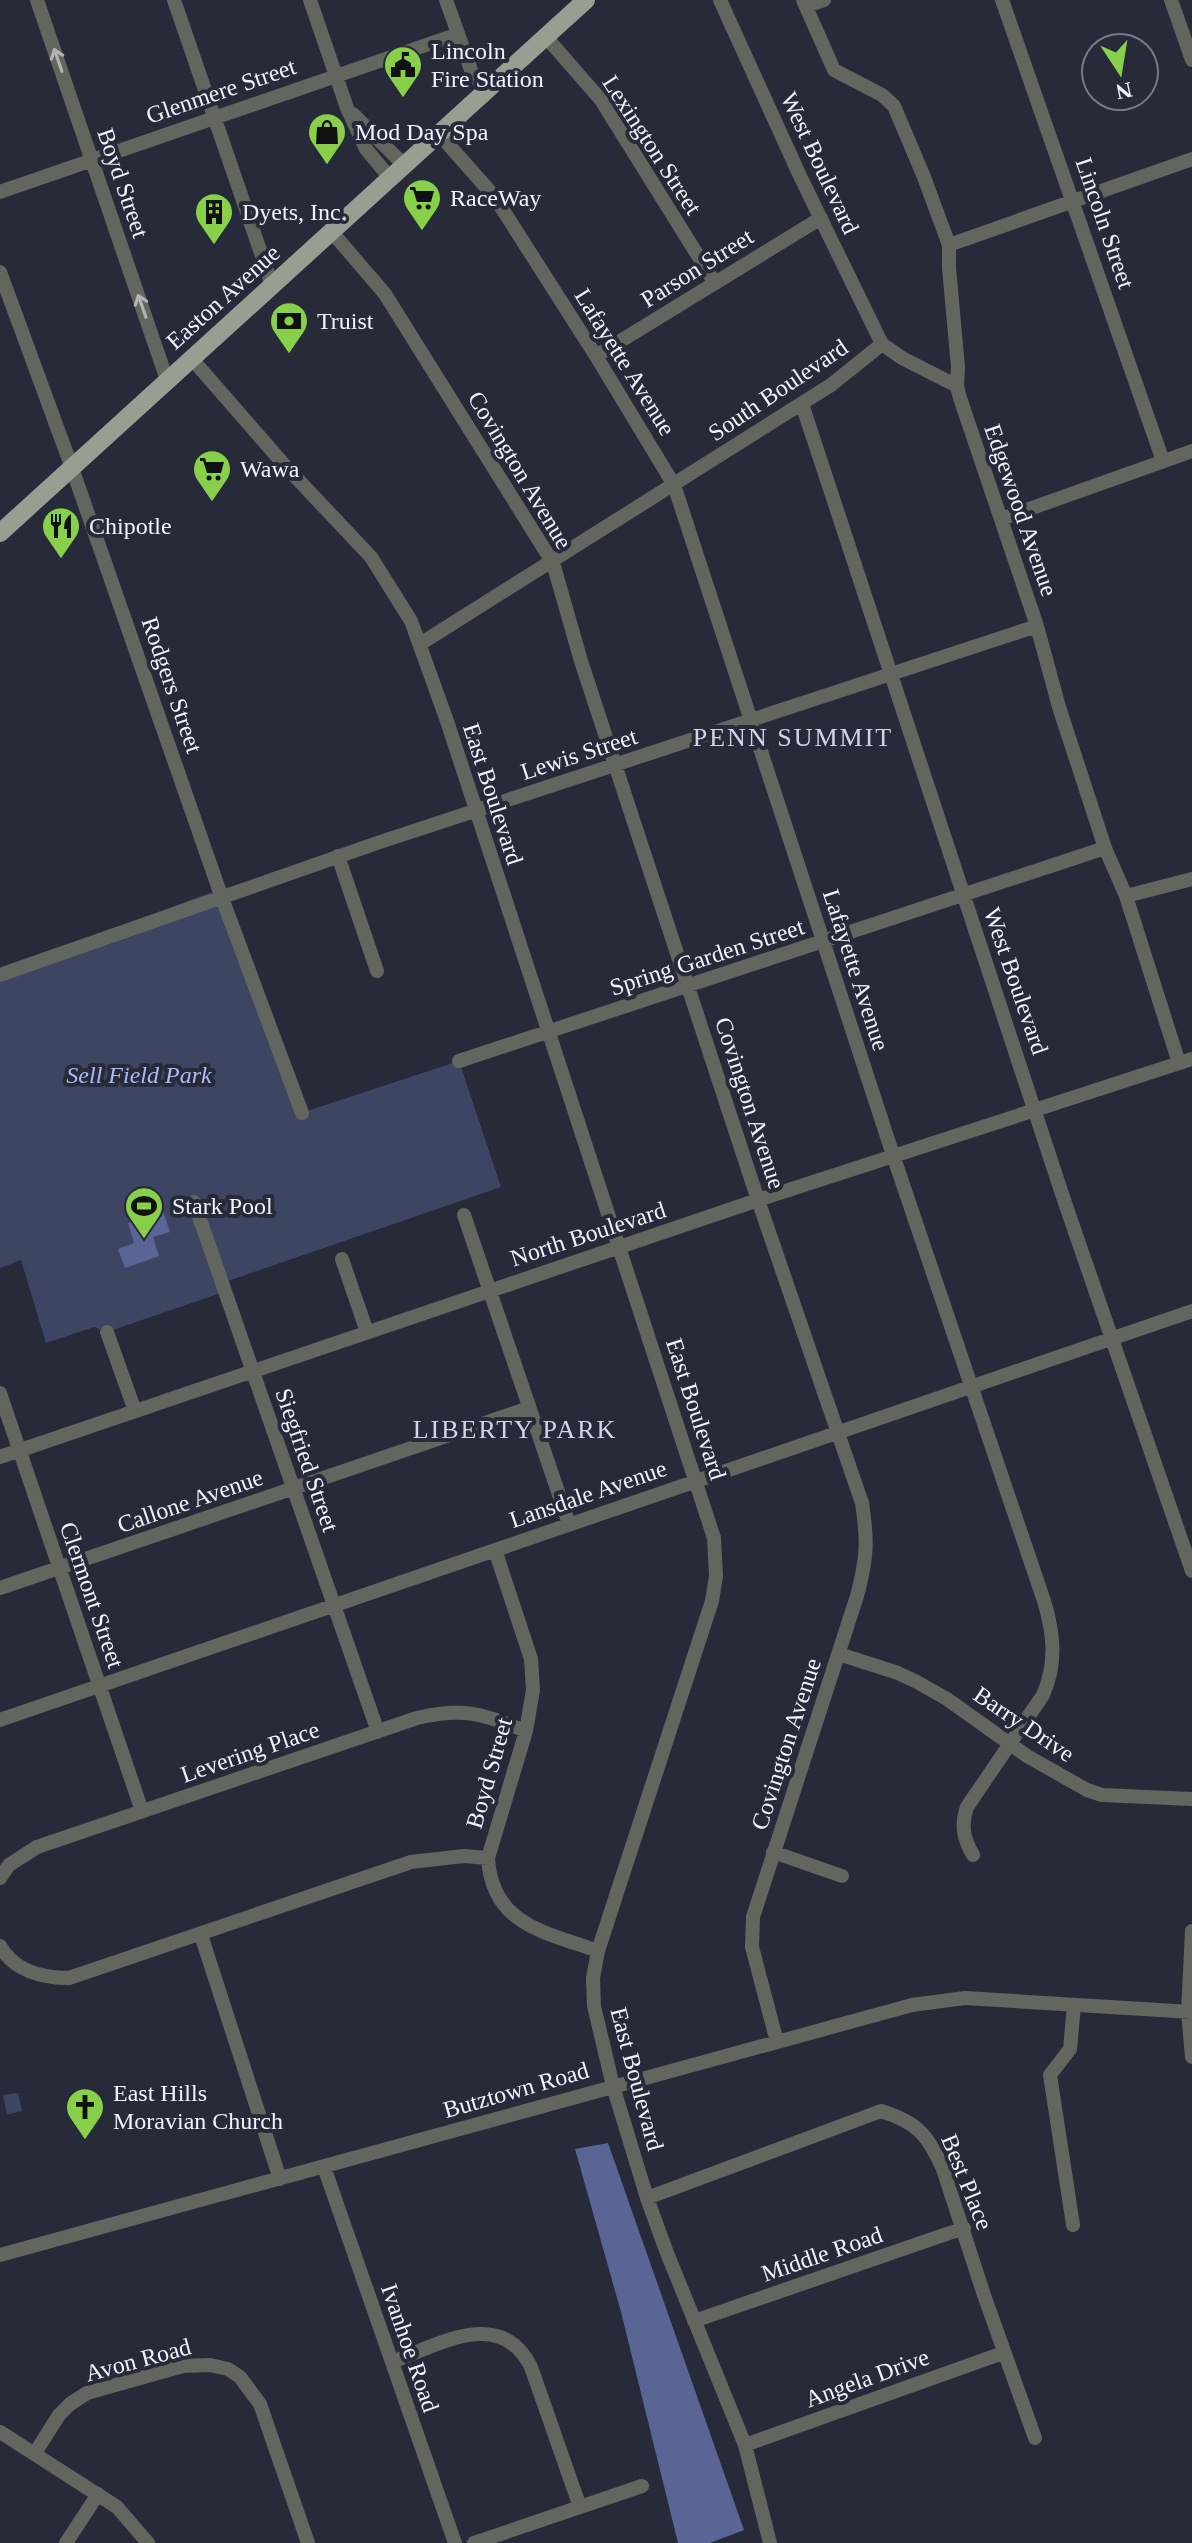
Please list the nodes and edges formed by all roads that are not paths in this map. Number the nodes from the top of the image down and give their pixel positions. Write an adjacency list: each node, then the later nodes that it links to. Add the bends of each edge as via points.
1 (37, 0): 19 (street, Boyd Street, one-way to 1)
2 (174, 0): 16 (street)
3 (310, 0): 14 (street)
4 (446, 0): 11 (street)
5 (586, 0): 12 (main road, Easton Avenue)
6 (720, 0): 23 (street, West Boulevard)
7 (824, 0): 10 (street)
8 (1002, 0): 22 (street, Lincoln Street)
9 (1171, 0): 13 (street)
10 (804, 3): 25 (street, Edgewood Avenue, via 834,70 894,106)
11 (458, 34): 14 (street, Glenmere Street); 15 (street, via 471,70)
12 (546, 37): 15 (main road, Easton Avenue); 27 (street, Lexington Street, via 601,100)
13 (1192, 60)
14 (335, 75): 16 (street, Glenmere Street); 20 (street, via 347,108)
15 (486, 91): 17 (main road, Easton Avenue)
16 (215, 117): 19 (street, Glenmere Street); 28 (street)
17 (439, 134): 20 (main road, Easton Avenue); 30 (street, Lafayette Avenue, via 494,196)
18 (1192, 159): 22 (street)
19 (91, 160): 21 (street, Glenmere Street); 32 (street, Boyd Street, one-way to 19)
20 (397, 171): 24 (main road, Easton Avenue)
21 (0, 192)
22 (1074, 200): 25 (street); 36 (street, Lincoln Street)
23 (821, 218): 27 (street, Parson Street); 29 (street, West Boulevard)
24 (331, 231): 28 (main road, Easton Avenue); 41 (street, Covington Avenue, via 385,294)
25 (949, 245): 33 (street, Edgewood Avenue)
26 (0, 272): 37 (street, Rodgers Street)
27 (715, 283): 30 (street, Parson Street)
28 (272, 285): 31 (main road, Easton Avenue)
29 (882, 344): 33 (street, South Boulevard); 34 (street, South Boulevard)
30 (596, 356): 38 (street, Lafayette Avenue)
31 (192, 359): 32 (main road, Easton Avenue); 43 (street, East Boulevard, via 371,557)
32 (167, 380): 37 (main road, Easton Avenue)
33 (957, 386): 39 (street, Edgewood Avenue)
34 (802, 404): 38 (street, South Boulevard); 44 (street, West Boulevard)
35 (1192, 451): 36 (street)
36 (1163, 461): 39 (street)
37 (72, 468): 40 (main road, Easton Avenue); 53 (street, Rodgers Street)
38 (674, 485): 41 (street, South Boulevard); 45 (street, Lafayette Avenue)
39 (1001, 519): 42 (street, Edgewood Avenue)
40 (0, 533)
41 (553, 563): 43 (street, South Boulevard); 46 (street, Covington Avenue)
42 (1037, 626): 44 (street, Lewis Street); 48 (street, Edgewood Avenue)
43 (420, 644): 47 (street, East Boulevard)
44 (892, 674): 45 (street, Lewis Street); 51 (street, West Boulevard)
45 (752, 721): 46 (street, Lewis Street); 54 (street, Lafayette Avenue)
46 (617, 765): 47 (street, Lewis Street); 57 (street, Covington Avenue)
47 (476, 811): 49 (street, Lewis Street); 58 (street, East Boulevard)
48 (1105, 848): 51 (street, Spring Garden Street); 52 (street, Edgewood Avenue)
49 (338, 856): 53 (street, Lewis Street); 55 (street)
50 (1192, 879): 52 (street)
51 (963, 895): 54 (street, Spring Garden Street); 61 (street, West Boulevard)
52 (1126, 896): 60 (street, Edgewood Avenue)
53 (222, 898): 56 (street, Lewis Street); 62 (street, Rodgers Street)
54 (824, 942): 57 (street, Spring Garden Street); 63 (street, Lafayette Avenue)
55 (377, 971)
56 (0, 975)
57 (689, 987): 58 (street, Spring Garden Street); 64 (street, Covington Avenue)
58 (547, 1033): 59 (street, Spring Garden Street); 67 (street, East Boulevard)
59 (459, 1061)
60 (1186, 1061): 61 (street, North Boulevard)
61 (1036, 1110): 63 (street, North Boulevard); 73 (street, West Boulevard)
62 (302, 1113)
63 (893, 1155): 64 (street, North Boulevard); 75 (street, Lafayette Avenue)
64 (758, 1200): 67 (street, North Boulevard); 79 (street, Covington Avenue)
65 (194, 1202): 74 (street, Siegfried Street)
66 (464, 1215): 69 (street)
67 (619, 1247): 69 (street, North Boulevard); 82 (street, East Boulevard)
68 (342, 1259): 72 (street)
69 (490, 1290): 72 (street, North Boulevard); 77 (street)
70 (1192, 1311): 73 (street, Lansdale Avenue)
71 (107, 1332): 78 (street)
72 (367, 1332): 74 (street, North Boulevard)
73 (1112, 1338): 75 (street, Lansdale Avenue); 87 (street, West Boulevard)
74 (252, 1370): 78 (street, North Boulevard); 83 (street, Siegfried Street)
75 (971, 1386): 79 (street, Lansdale Avenue); 95 (street, Lafayette Avenue, via 1054,1641 1043,1695)
76 (0, 1393): 80 (street, Clermont Street)
77 (529, 1408): 83 (street, Callone Avenue); 84 (street)
78 (135, 1411): 80 (street, North Boulevard)
79 (838, 1433): 82 (street, Lansdale Avenue); 90 (street, Covington Avenue, via 862,1503 867,1542)
80 (20, 1450): 81 (street, North Boulevard); 86 (street, Clermont Street)
81 (0, 1457)
82 (696, 1479): 84 (street, Lansdale Avenue); 106 (street, East Boulevard, via 714,1538 712,1601)
83 (294, 1489): 86 (street, Callone Avenue); 89 (street, Siegfried Street)
84 (569, 1524): 85 (street, Lansdale Avenue)
85 (495, 1550): 89 (street, Lansdale Avenue); 93 (street, Boyd Street, via 533,1673)
86 (60, 1569): 88 (street, Callone Avenue); 91 (street, Clermont Street)
87 (1192, 1571)
88 (0, 1588)
89 (335, 1606): 91 (street, Lansdale Avenue); 94 (street, Siegfried Street)
90 (839, 1654): 95 (street, Barry Drive, via 917,1682); 98 (street, Covington Avenue)
91 (100, 1686): 92 (street, Lansdale Avenue); 97 (street, Clermont Street)
92 (0, 1720)
93 (526, 1731): 94 (street, Levering Place, via 461,1711 417,1718); 100 (street, Boyd Street)
94 (378, 1732): 97 (street, Levering Place)
95 (1009, 1743): 96 (street, Barry Drive, via 1068,1781 1102,1795); 99 (street, Lafayette Avenue, via 964,1815 964,1835)
96 (1192, 1799)
97 (142, 1811): 102 (street, Levering Place, via 37,1847 9,1865)
98 (773, 1852): 101 (street); 109 (street, Covington Avenue, via 758,1899 752,1947)
99 (973, 1855)
100 (488, 1858): 104 (street, via 411,1862); 106 (street, Boyd Street, via 496,1892 511,1914 532,1928)
101 (842, 1876)
102 (0, 1878)
103 (1192, 1931): 108 (street)
104 (201, 1935): 105 (street, via 69,1978 31,1972); 113 (street)
105 (0, 1946)
106 (598, 1951): 111 (street, East Boulevard, via 594,2006)
107 (1074, 2005): 108 (street, Butztown Road); 109 (street, Butztown Road, via 938,2001); 115 (street, via 1070,2049 1050,2075)
108 (1190, 2012): 110 (street)
109 (777, 2042): 111 (street, Butztown Road)
110 (1192, 2057)
111 (613, 2086): 112 (street, Butztown Road); 114 (street, East Boulevard)
112 (324, 2167): 113 (street, Butztown Road); 120 (street, Ivanhoe Road)
113 (280, 2179): 117 (street, Butztown Road)
114 (647, 2198): 116 (street, Best Place, via 881,2111 920,2129 927,2138); 118 (street, East Boulevard)
115 (1073, 2225)
116 (964, 2228): 118 (street, Middle Road); 119 (street, Best Place)
117 (0, 2255)
118 (694, 2321): 123 (street, East Boulevard)
119 (1003, 2353): 122 (street, Best Place); 123 (street, Angela Drive)
120 (392, 2362): 127 (street, via 473,2333 498,2336 520,2349); 131 (street, Ivanhoe Road)
121 (0, 2432): 124 (street)
122 (1035, 2438)
123 (745, 2445): 133 (street, East Boulevard)
124 (35, 2453): 126 (street); 130 (street, Avon Road, via 59,2415 87,2393 183,2366 228,2369 260,2404)
125 (642, 2486): 127 (street)
126 (98, 2494): 128 (street); 129 (street, via 117,2507)
127 (580, 2507): 132 (street)
128 (66, 2543)
129 (148, 2543)
130 (308, 2543)
131 (455, 2543)
132 (474, 2543)
133 (770, 2543)

